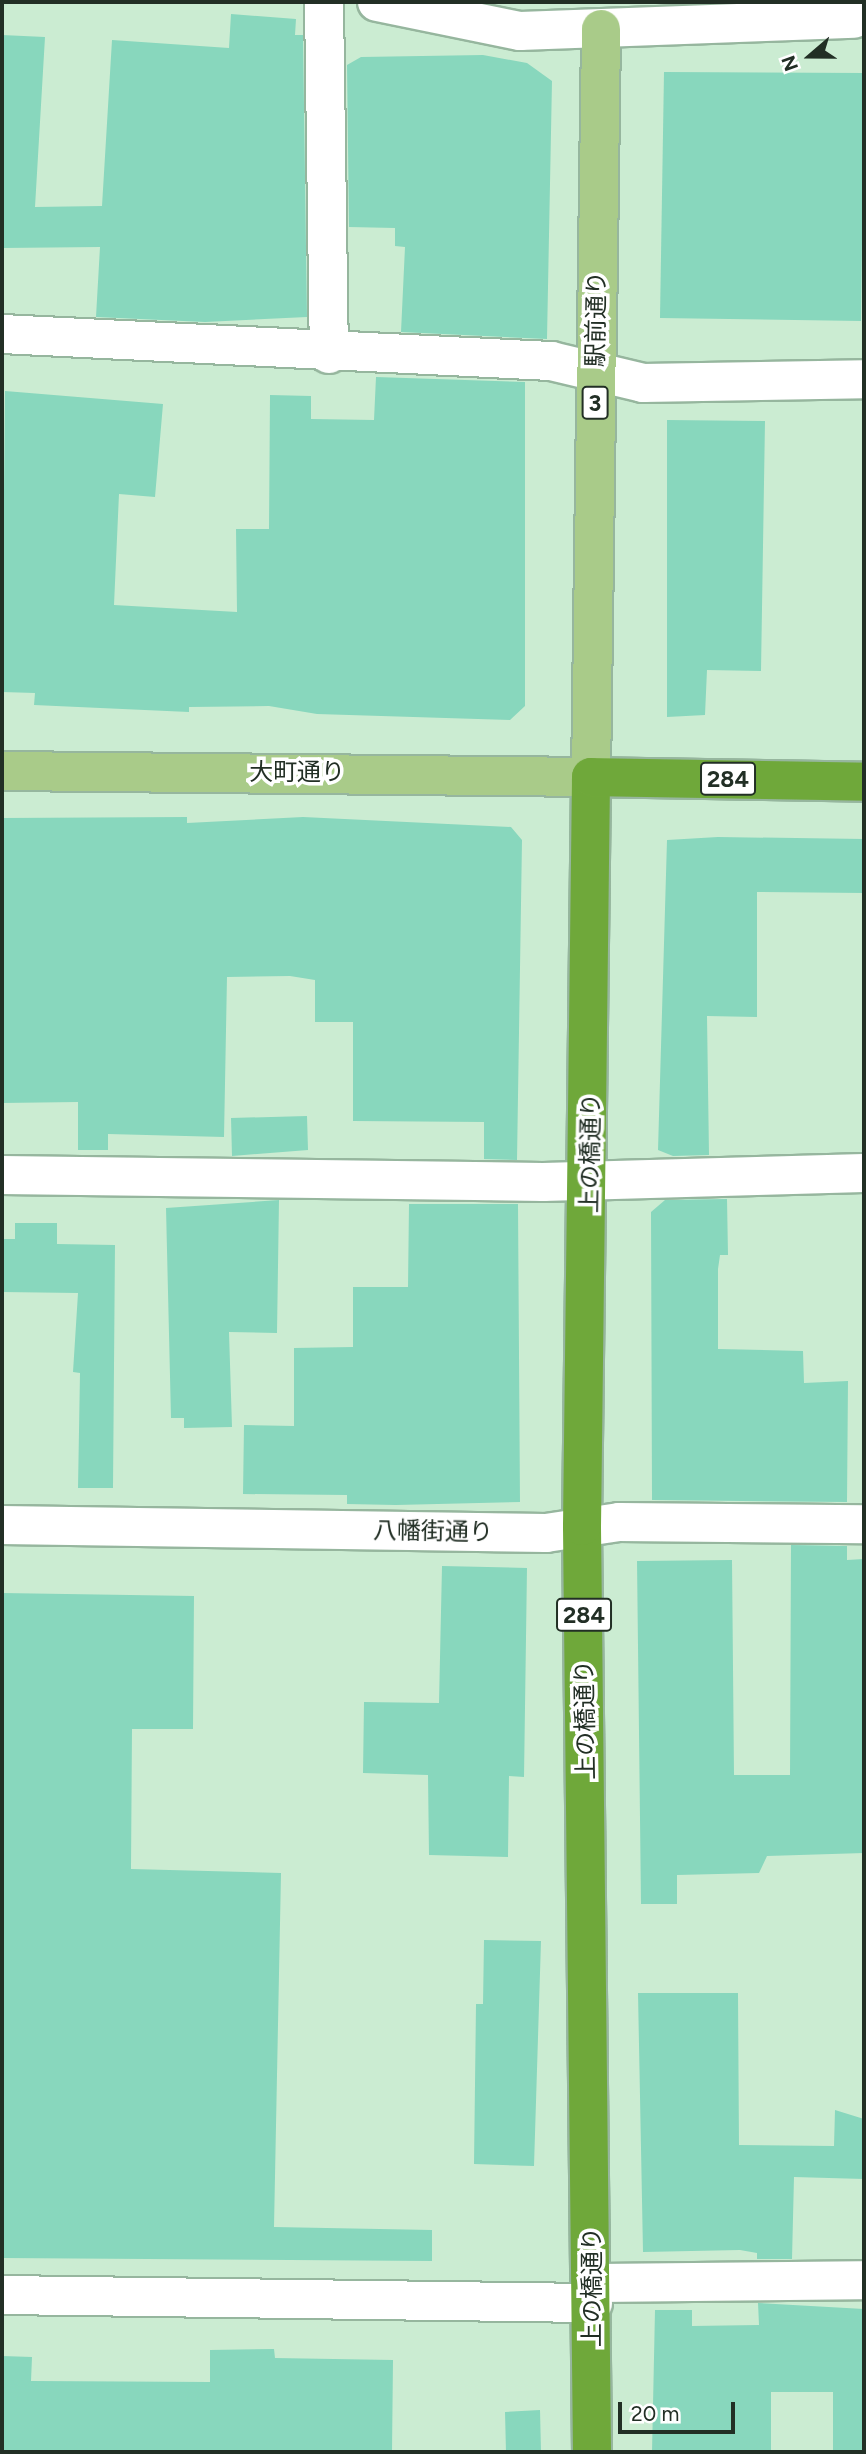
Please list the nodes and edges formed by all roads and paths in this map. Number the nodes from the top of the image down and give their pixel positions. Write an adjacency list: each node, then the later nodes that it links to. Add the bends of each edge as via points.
1 (324, 2): 8 (street)
2 (377, 2): 4 (street)
3 (667, 12): 5 (street); 6 (street)
4 (520, 17): 6 (street)
5 (857, 18)
6 (601, 29): 9 (main road, 駅前通り / 3)
7 (2, 334): 8 (street)
8 (329, 354): 9 (street, via 551,361)
9 (595, 372): 10 (street, via 643,383); 12 (main road, 駅前通り / 3)
10 (864, 379)
11 (2, 771): 12 (main road, 大町通り)
12 (592, 777): 13 (highway, 284); 16 (highway, 上の橋通り / 284)
13 (864, 782)
14 (864, 1173): 16 (street)
15 (2, 1175): 16 (street)
16 (590, 1181): 19 (highway, 上の橋通り / 284)
17 (864, 1524): 19 (street, 八幡街通り)
18 (2, 1525): 19 (street, 八幡街通り, via 546,1533)
19 (582, 1526): 21 (highway, 上の橋通り / 284)
20 (864, 2280): 21 (street)
21 (594, 2293): 22 (street); 23 (highway, 上の橋通り / 284)
22 (2, 2295)
23 (592, 2452)

